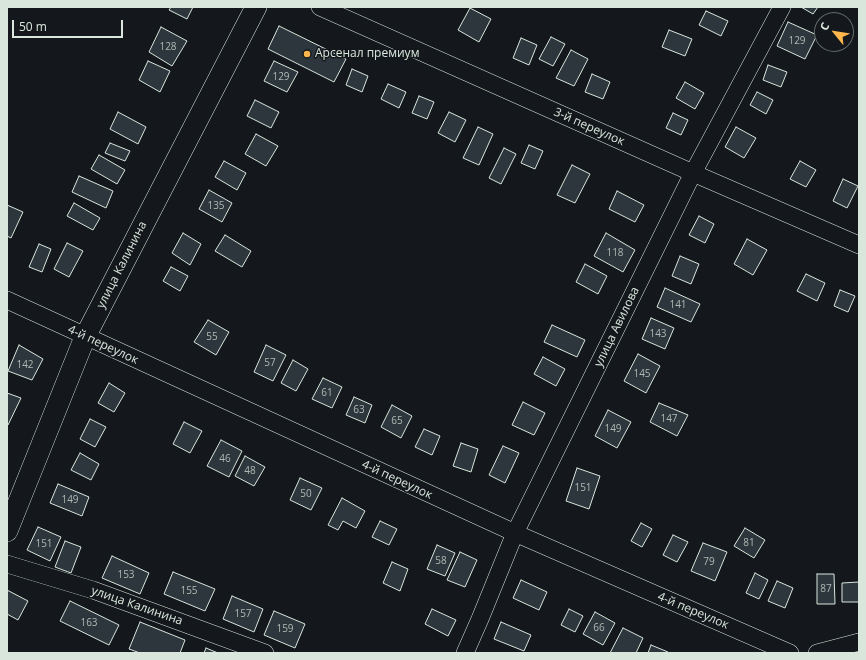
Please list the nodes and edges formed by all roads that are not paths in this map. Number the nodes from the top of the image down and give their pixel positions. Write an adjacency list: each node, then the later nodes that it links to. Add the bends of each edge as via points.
1 (256, 7): 7 (main road, улица Калинина)
2 (320, 7): 4 (street, 3-й переулок)
3 (782, 7): 4 (street, улица Авилова)
4 (693, 173): 5 (street, 3-й переулок); 9 (street, улица Авилова)
5 (859, 245)
6 (7, 300): 7 (street, 4-й переулок)
7 (85, 337): 8 (main road, улица Калинина); 9 (street, 4-й переулок)
8 (7, 531)
9 (515, 533): 13 (street, улица Авилова); 14 (street, 4-й переулок)
10 (7, 564): 12 (street, улица Калинина, via 93,590)
11 (859, 642): 15 (street)
12 (266, 653)
13 (465, 653)
14 (790, 653)
15 (817, 653)

